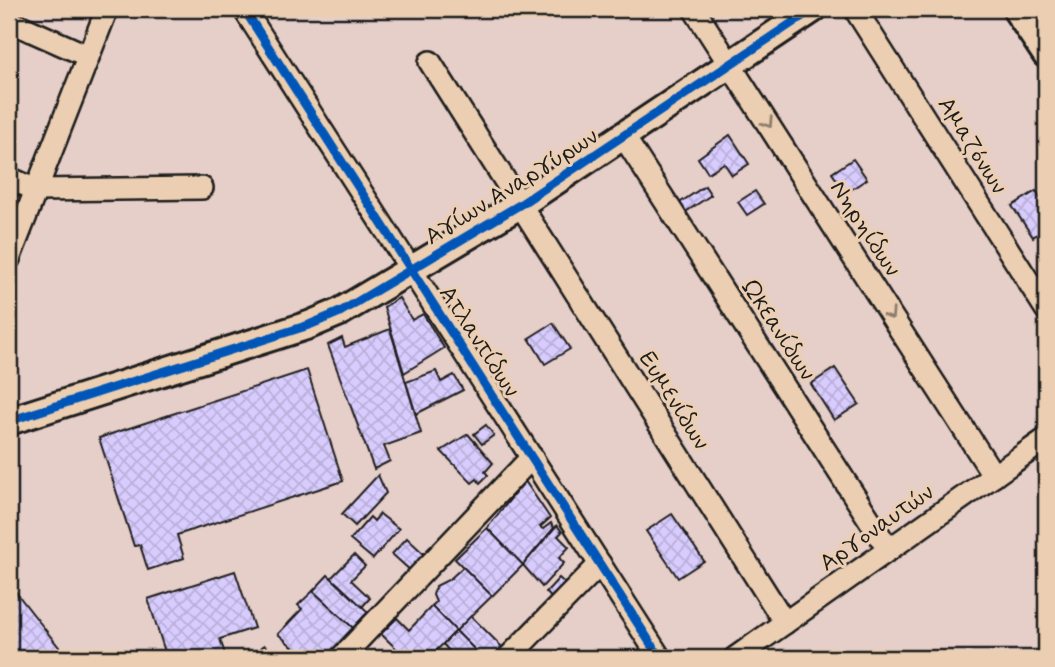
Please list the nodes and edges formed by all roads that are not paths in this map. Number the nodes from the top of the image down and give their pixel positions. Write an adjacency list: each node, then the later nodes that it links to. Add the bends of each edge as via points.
1 (107, 9): 9 (street)
2 (244, 9): 18 (street, Ατλαντίδων)
3 (694, 9): 11 (street, Νηρηίδων)
4 (813, 9): 11 (street, Αγίων Αναργύρων)
5 (855, 9): 19 (street, Αμαζόνων)
6 (1016, 9): 8 (street)
7 (9, 21): 9 (street)
8 (1046, 54)
9 (88, 56): 15 (street)
10 (430, 62): 16 (street, Ευμενίδων)
11 (731, 65): 12 (street, Αγίων Αναργύρων); 23 (street, Νηρηίδων, one-way to 23)
12 (624, 137): 16 (street, Αγίων Αναργύρων); 24 (street, Ωκεανίδων)
13 (9, 178): 15 (street)
14 (202, 188): 15 (street)
15 (36, 190): 17 (street)
16 (521, 204): 18 (street, Αγίων Αναργύρων); 26 (street, Ευμενίδων)
17 (9, 259)
18 (412, 271): 20 (street, Αγίων Αναργύρων, via 309,325); 22 (street, Ατλαντίδων)
19 (1046, 309)
20 (9, 421)
21 (1046, 439): 23 (street, Αργοναυτών)
22 (532, 457): 25 (street, Ατλαντίδων); 27 (street)
23 (993, 477): 24 (street, Αργοναυτών)
24 (889, 550): 26 (street, Αργοναυτών)
25 (600, 564): 28 (street); 29 (street, Ατλαντίδων)
26 (785, 623): 30 (street, Αργοναυτών)
27 (341, 658)
28 (508, 658)
29 (660, 658)
30 (735, 658)

